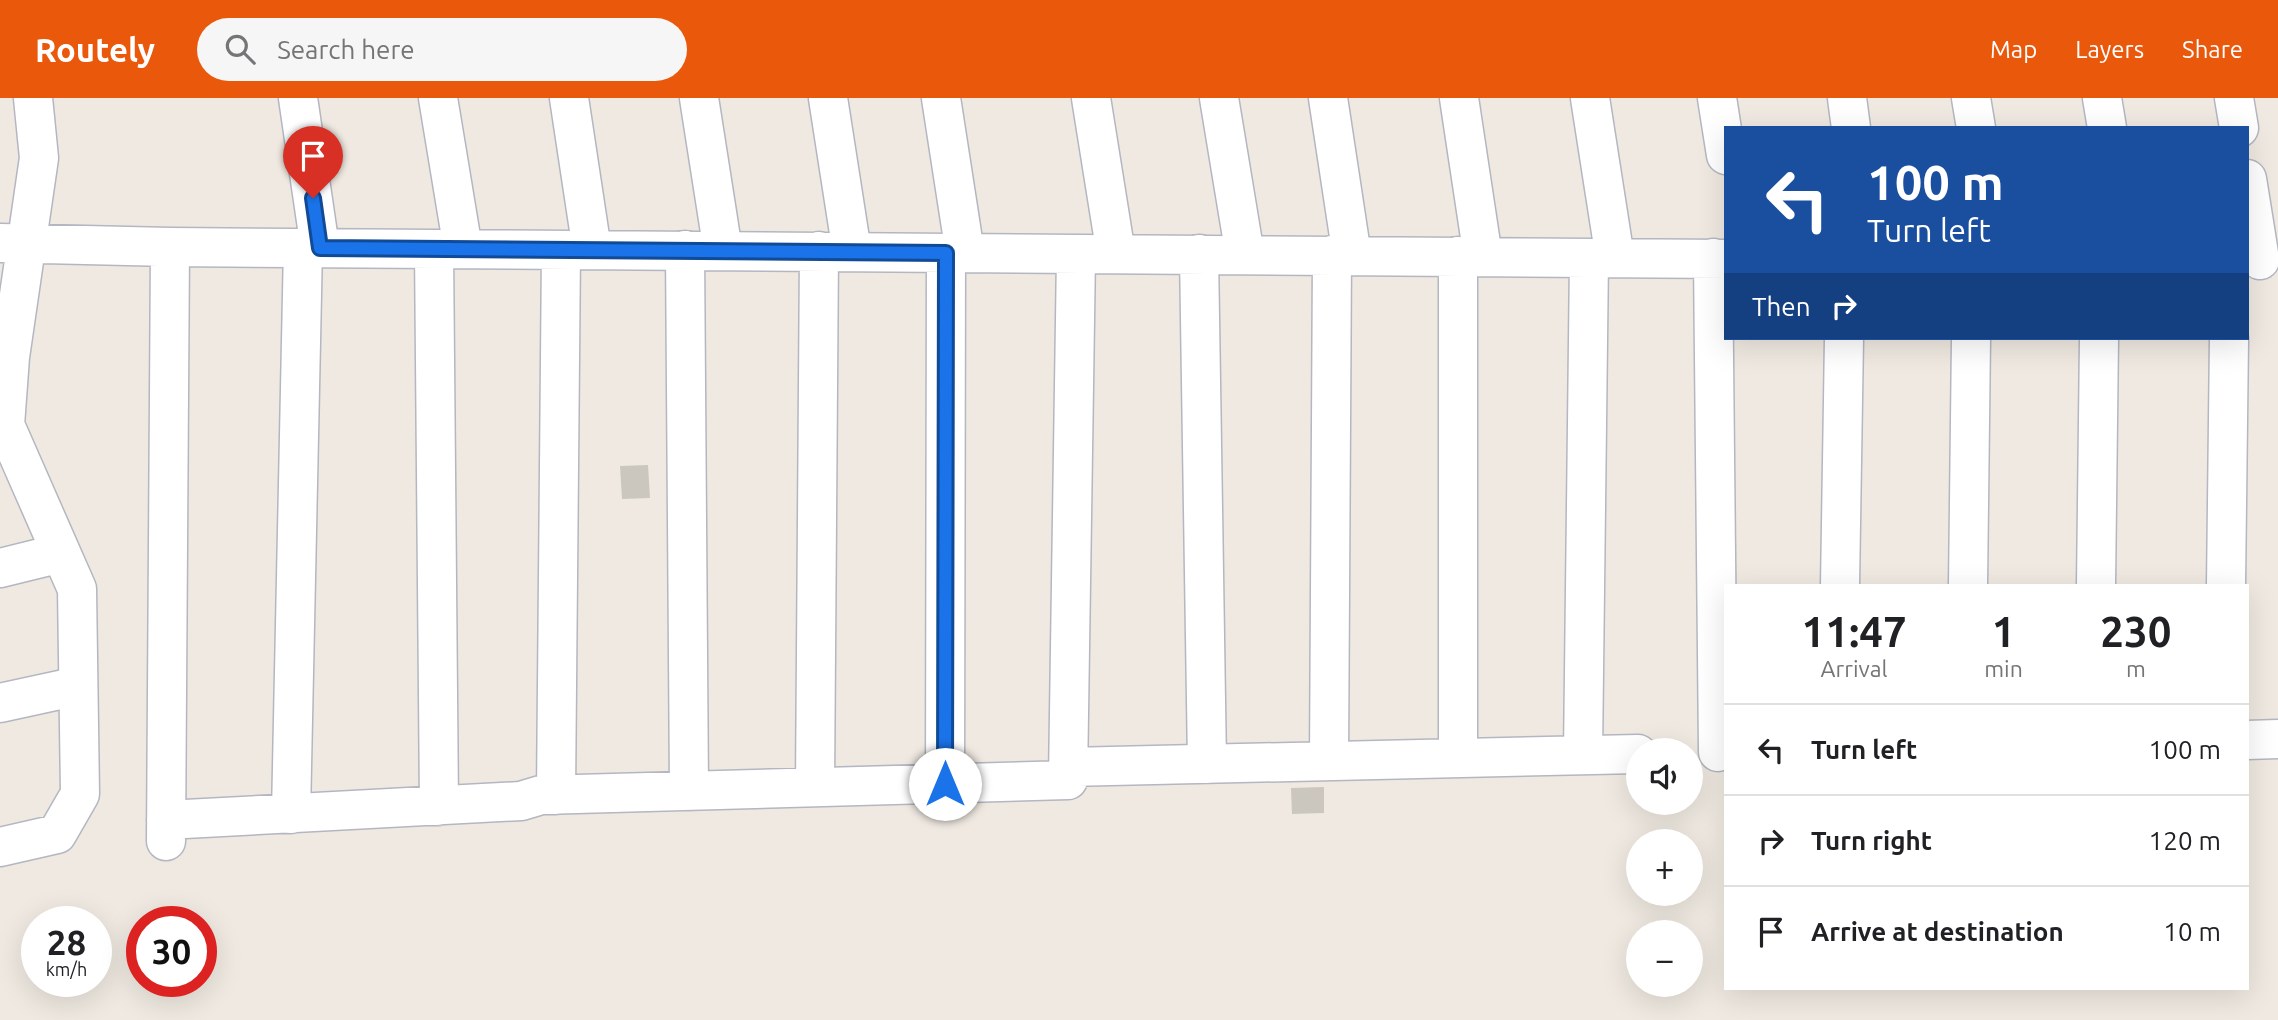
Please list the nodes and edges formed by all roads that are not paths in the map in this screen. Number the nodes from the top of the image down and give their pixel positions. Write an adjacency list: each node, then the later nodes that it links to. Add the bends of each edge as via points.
1 (33, 98): 24 (street, via 39,158)
2 (298, 98): 26 (street)
3 (438, 98): 27 (street)
4 (569, 98): 28 (street)
5 (699, 98): 30 (street)
6 (828, 98): 31 (street)
7 (941, 98): 32 (street)
8 (1091, 98): 34 (street)
9 (1219, 98): 36 (street)
10 (1328, 98): 37 (street)
11 (1459, 98): 38 (street)
12 (1590, 98): 39 (street)
13 (1717, 98): 22 (street)
14 (1847, 98): 18 (street)
15 (1971, 98): 19 (street)
16 (2102, 98): 20 (street)
17 (2234, 98): 21 (street)
18 (1852, 126)
19 (1976, 126)
20 (2107, 126)
21 (2239, 126)
22 (1724, 142)
23 (2249, 190): 41 (street)
24 (13, 244): 25 (street); 46 (street)
25 (170, 247): 26 (street); 69 (street, via 166,831)
26 (311, 248): 27 (street); 69 (street)
27 (449, 249): 28 (street); 68 (street)
28 (577, 250): 29 (street); 67 (street)
29 (685, 250): 30 (street); 66 (street)
30 (723, 251): 31 (street)
31 (835, 252): 32 (street); 65 (street)
32 (956, 253): 33 (street); 64 (street)
33 (1076, 254): 34 (street); 63 (street)
34 (1116, 254): 35 (street)
35 (1199, 254): 36 (street); 62 (street)
36 (1245, 255): 37 (street)
37 (1342, 256): 38 (street); 61 (street)
38 (1471, 257): 39 (street); 60 (street)
39 (1602, 258): 40 (street); 59 (street)
40 (1719, 258): 57 (street)
41 (2262, 260)
42 (1844, 340): 49 (street)
43 (1971, 340): 50 (street)
44 (2099, 340): 51 (street)
45 (2229, 340): 52 (street)
46 (4, 433): 47 (street)
47 (61, 553): 48 (street); 53 (street, via 77,589)
48 (0, 568)
49 (1840, 584)
50 (1968, 584)
51 (2096, 584)
52 (2227, 584)
53 (78, 686): 54 (street); 70 (street, via 80,794 57,834)
54 (0, 703)
55 (2278, 739): 56 (street)
56 (2249, 740)
57 (1711, 752)
58 (1626, 754): 59 (street)
59 (1583, 755): 60 (street)
60 (1458, 758): 61 (street)
61 (1329, 761): 62 (street)
62 (1207, 764): 63 (street)
63 (1068, 767): 64 (street, via 1068,780)
64 (945, 784): 65 (street)
65 (815, 787): 66 (street)
66 (689, 792): 67 (street)
67 (556, 795): 68 (street)
68 (439, 806): 69 (street)
69 (291, 814)
70 (0, 847)

